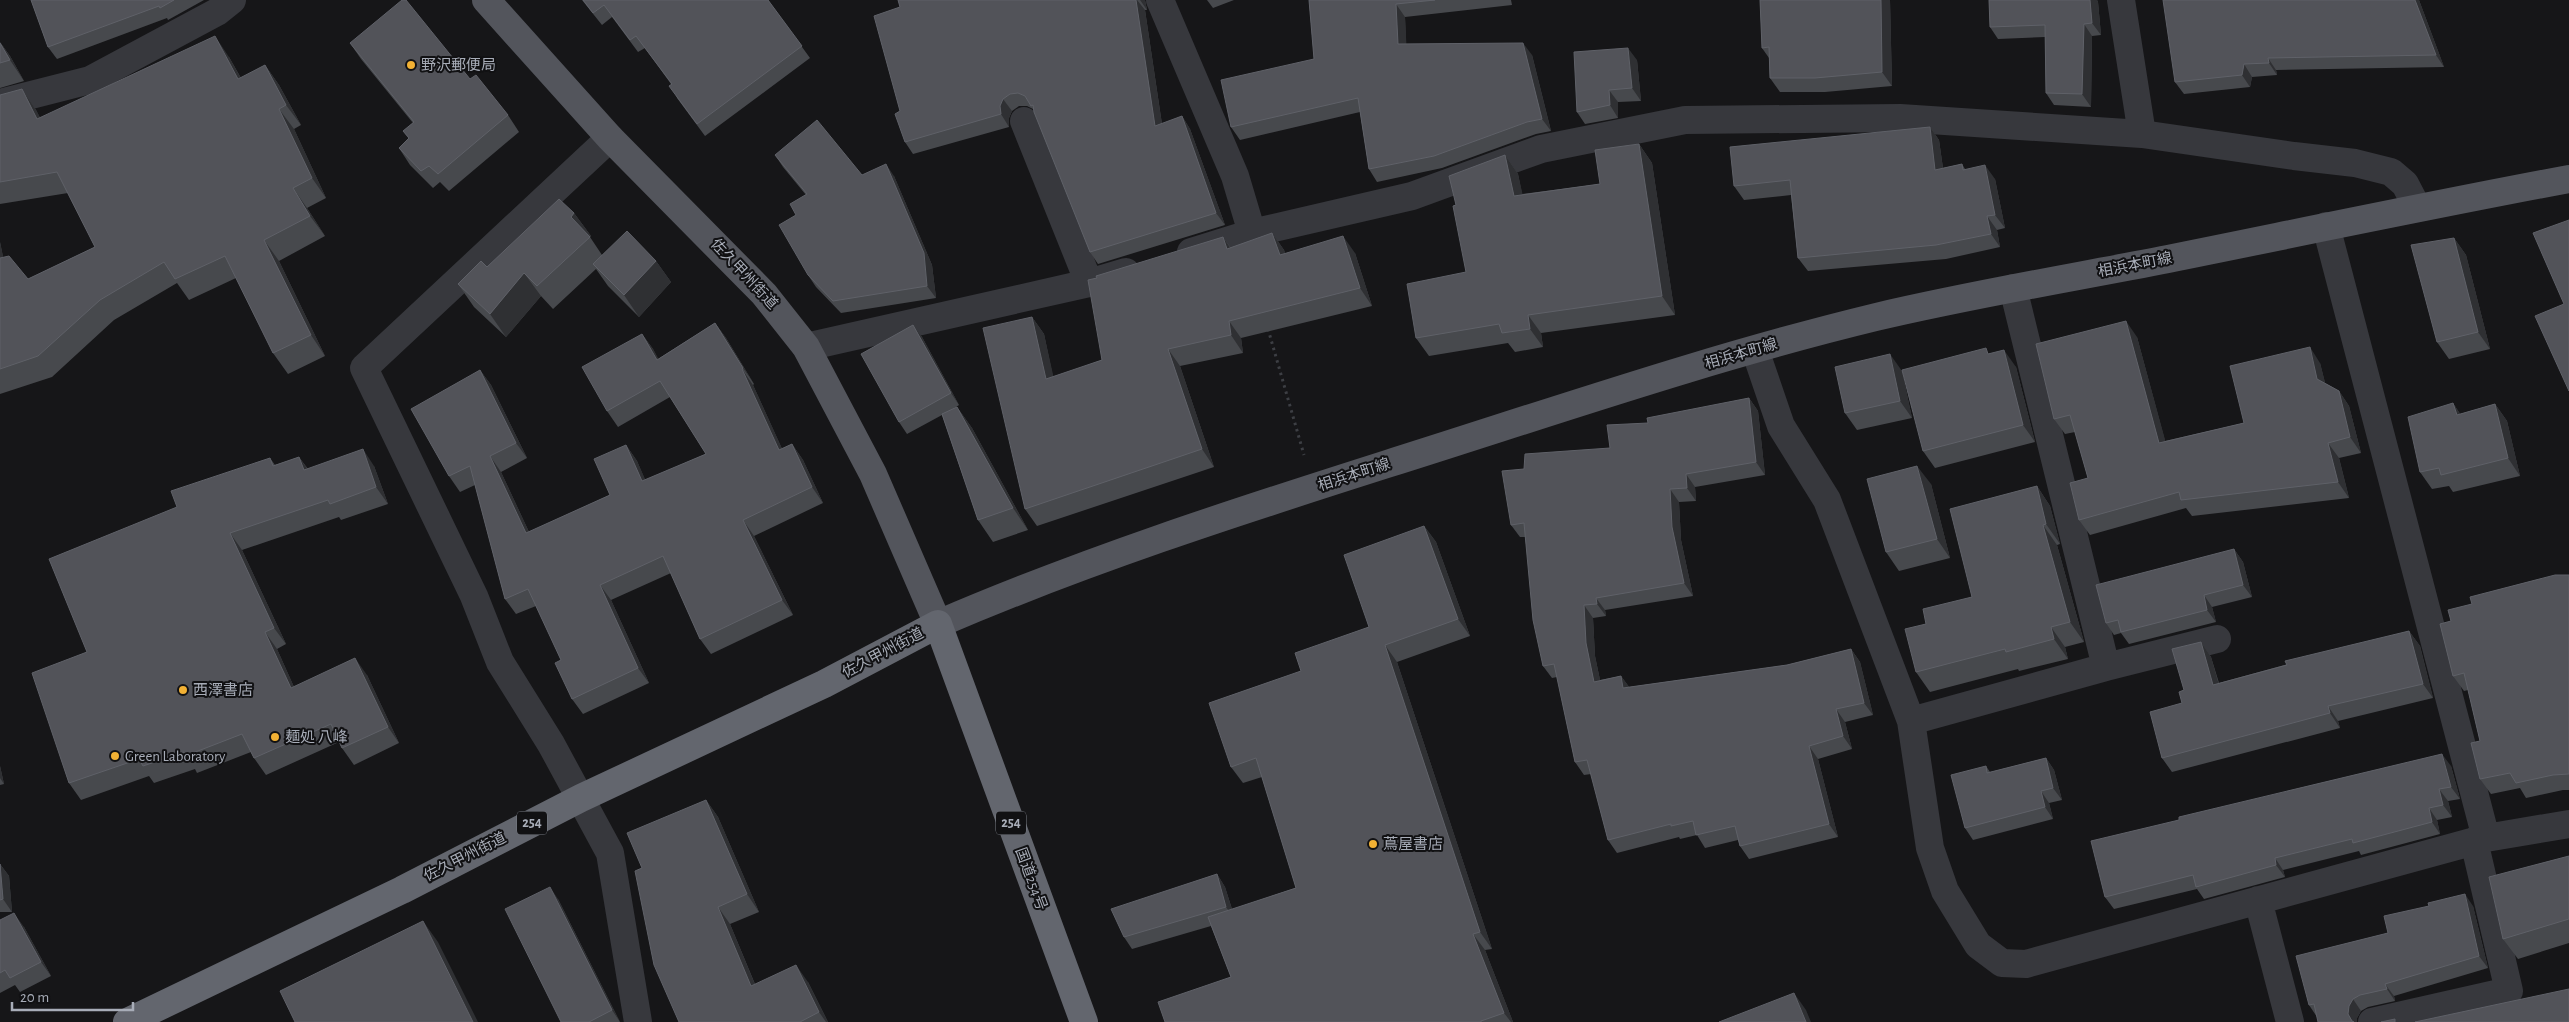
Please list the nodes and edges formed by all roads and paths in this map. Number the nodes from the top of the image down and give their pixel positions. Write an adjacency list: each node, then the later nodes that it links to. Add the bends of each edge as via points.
1 (232, 0): 5 (street, via 216,12 90,80)
2 (486, 0): 8 (main road, 佐久甲州街道)
3 (1160, 0): 12 (street, via 1235,176)
4 (2121, 0): 7 (street)
5 (0, 103)
6 (1024, 121): 13 (street)
7 (2142, 134): 10 (street, via 2373,167 2391,172 2405,184); 12 (street, via 1900,118 1685,120 1541,150 1412,196)
8 (610, 138): 16 (main road, 佐久甲州街道, via 764,294); 23 (street, via 364,368 474,596 500,662)
9 (2569, 179): 10 (main road, 相浜本町線)
10 (2417, 207): 11 (main road, 相浜本町線)
11 (2326, 226): 14 (main road, 相浜本町線); 25 (street)
12 (1252, 232): 13 (street)
13 (1089, 283): 16 (street)
14 (2014, 288): 17 (main road, 相浜本町線, via 1878,317); 21 (street)
15 (1265, 321): 18 (path)
16 (806, 347): 19 (main road, 佐久甲州街道, via 873,474)
17 (1755, 350): 18 (main road, 相浜本町線); 22 (street, via 1781,426 1827,500)
18 (1313, 488): 19 (main road, 相浜本町線, via 1114,554)
19 (938, 624): 23 (highway, 佐久甲州街道 / 254, via 824,684); 29 (highway, 国道254号 / 254)
20 (2217, 639): 21 (street)
21 (2106, 668): 22 (street)
22 (1911, 721): 26 (street, via 1930,848 1945,891 1978,945 2002,963 2026,964)
23 (581, 798): 27 (highway, 佐久甲州街道 / 254, via 402,890); 28 (street, via 610,853)
24 (2569, 824): 25 (street)
25 (2480, 840): 26 (street); 31 (street, via 2509,991)
26 (2258, 900): 30 (street)
27 (126, 1022)
28 (638, 1022)
29 (1084, 1022)
30 (2290, 1022)
31 (2372, 1022)

